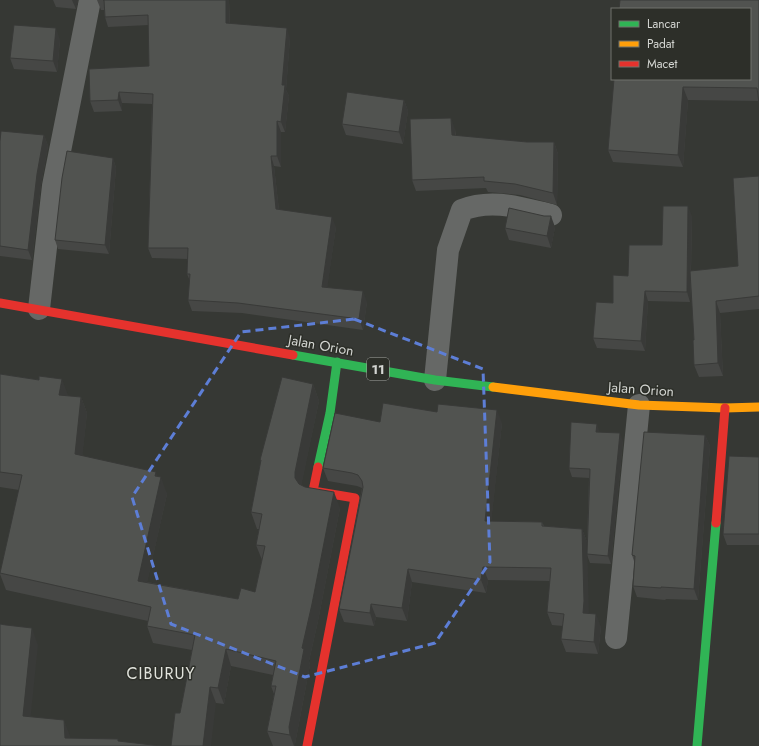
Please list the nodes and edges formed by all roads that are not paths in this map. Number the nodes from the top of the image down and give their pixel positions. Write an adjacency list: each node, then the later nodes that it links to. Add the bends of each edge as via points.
1 (90, 0): 4 (street, via 53,186)
2 (551, 215): 6 (street, via 502,204 479,204 462,210 448,250)
3 (0, 302): 4 (main road, Jalan Orion / 11)
4 (39, 310): 5 (main road, Jalan Orion / 11)
5 (337, 362): 6 (main road, Jalan Orion / 11); 11 (main road, via 330,413 313,492 355,498)
6 (435, 380): 7 (main road, Jalan Orion / 11)
7 (639, 405): 9 (main road, Jalan Orion / 11); 10 (street)
8 (759, 407): 9 (main road, Jalan Orion / 11)
9 (725, 408): 12 (main road)
10 (616, 638)
11 (307, 746)
12 (697, 746)

